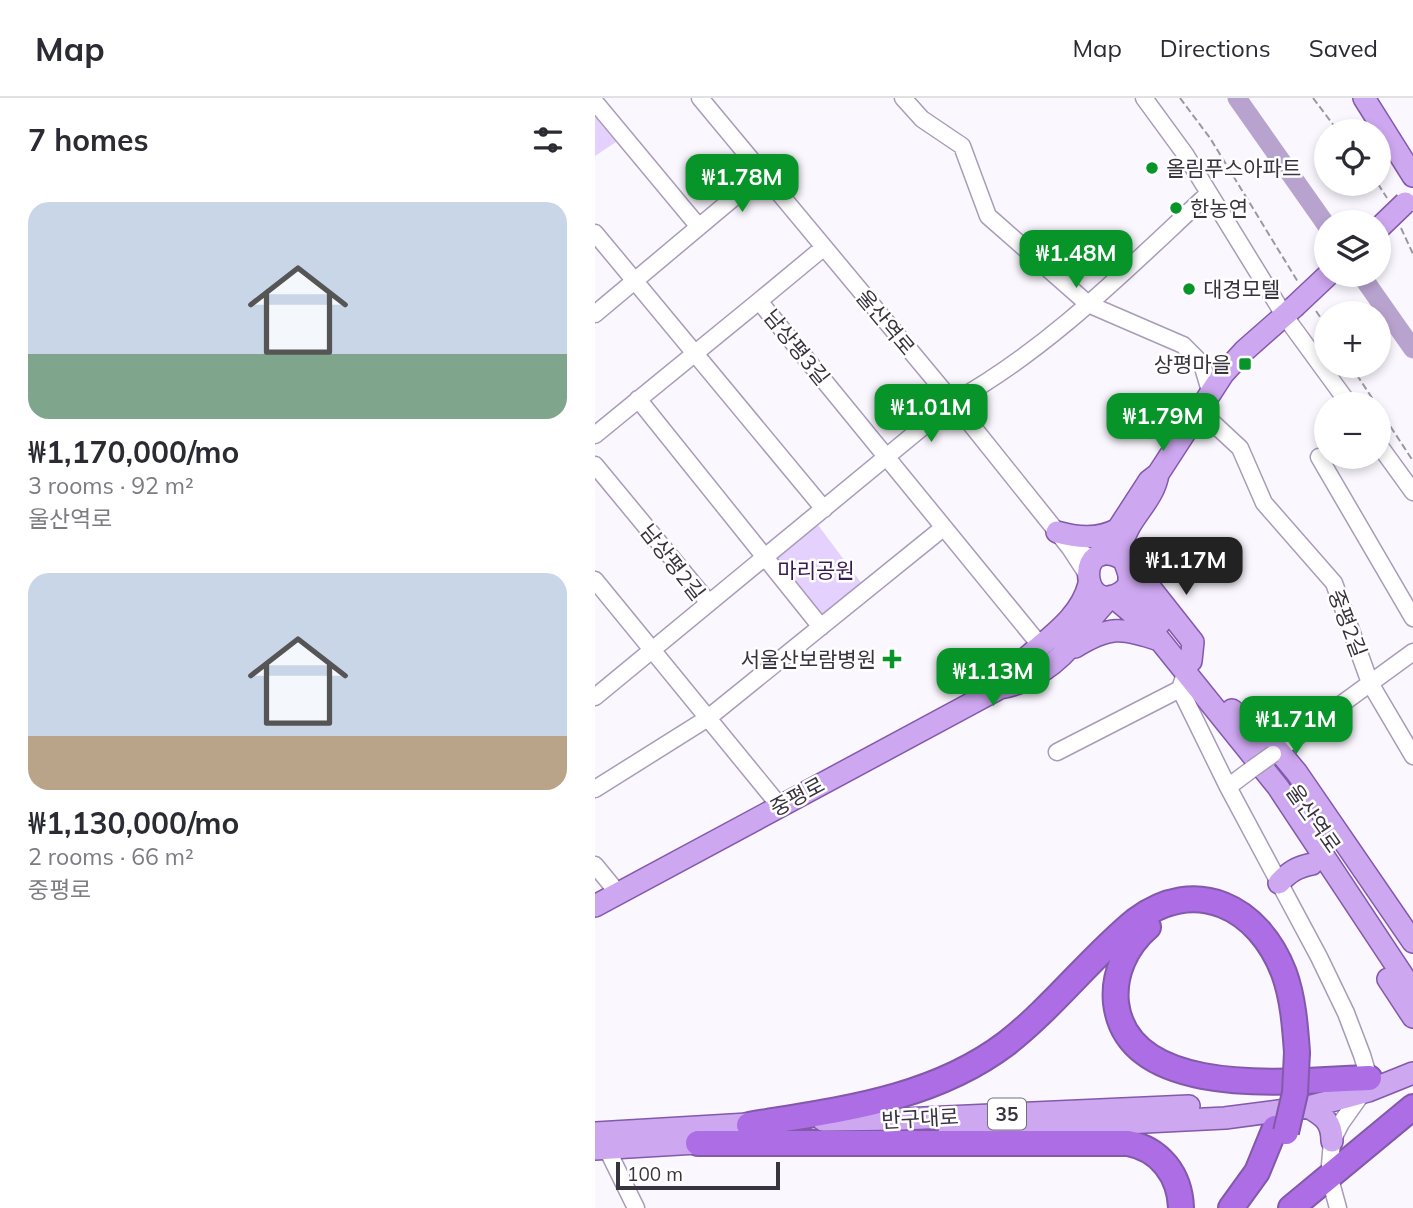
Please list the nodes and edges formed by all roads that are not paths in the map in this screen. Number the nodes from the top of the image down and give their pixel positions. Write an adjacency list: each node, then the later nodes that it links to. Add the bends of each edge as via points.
1 (700, 98): 6 (street, 울산역로)
2 (903, 98): 18 (street, via 922,119 962,146 988,216)
3 (1144, 98): 8 (street)
4 (1364, 98): 7 (main road)
5 (595, 102): 11 (street)
6 (762, 174): 11 (street); 13 (street, 울산역로)
7 (1413, 176)
8 (1209, 193): 17 (street); 18 (street)
9 (1409, 200): 10 (main road, bridge)
10 (1391, 217)
11 (699, 227): 14 (street)
12 (595, 233): 14 (street)
13 (823, 248): 16 (street); 24 (street, 울산역로)
14 (635, 280): 19 (street); 20 (street)
15 (1315, 287): 17 (main road, bridge)
16 (759, 301): 20 (street, 남상평3길); 26 (street, 남상평3길)
17 (1298, 303): 21 (street); 23 (main road, via 1244,351)
18 (1088, 304): 23 (street, via 1183,345 1202,364); 24 (street, via 989,382)
19 (595, 314)
20 (695, 352): 22 (street); 32 (street)
21 (1343, 392)
22 (638, 399): 25 (street); 36 (street)
23 (1204, 400): 30 (main road); 49 (street, 중평2길, via 1240,448 1264,503 1334,583)
24 (953, 402): 26 (street); 35 (street, 울산역로)
25 (595, 435)
26 (886, 457): 32 (street); 33 (street, 남상평3길)
27 (1391, 462): 31 (street)
28 (595, 465): 40 (street, 남상평2길)
29 (1326, 469): 41 (street)
30 (1158, 474): 34 (main road); 37 (main road, via 1156,487)
31 (1413, 492)
32 (824, 509): 36 (street)
33 (943, 528): 42 (street); 44 (street, 남상평3길)
34 (1118, 530): 35 (main road, via 1107,536); 37 (main road)
35 (1064, 540): 37 (street)
36 (765, 557): 40 (street); 42 (street)
37 (1107, 567): 39 (main road, 울산역로, via 1098,594); 44 (main road, via 1061,628); 48 (main road, 울산역로, via 1144,603)
38 (595, 580): 45 (street)
39 (1112, 596): 43 (main road, 울산역로); 47 (main road)
40 (709, 603): 45 (street, 남상평2길)
41 (1413, 618)
42 (821, 627): 53 (street)
43 (1161, 641): 47 (main road, via 1113,629); 48 (main road, 울산역로)
44 (1040, 645): 50 (main road, via 1010,671)
45 (652, 650): 51 (street, 남상평2길); 53 (street)
46 (1413, 652): 49 (street, 중평2길)
47 (1064, 653): 50 (main road, 중평로, via 1017,685)
48 (1185, 674): 52 (main road, 울산역로); 54 (street); 58 (street, 울산역로)
49 (1370, 683): 55 (street, 중평2길); 56 (street, 중평2길)
50 (1000, 688): 60 (main road, 중평로)
51 (595, 697)
52 (1228, 713): 55 (main road); 57 (main road); 67 (main road, 울산역로, via 1296,790); 68 (main road, 울산역로)
53 (708, 718): 59 (street); 60 (street)
54 (1058, 752)
55 (1275, 752): 57 (street, 중평2길, bridge); 66 (main road, via 1297,773)
56 (1413, 756)
57 (1251, 770): 58 (street, 중평2길); 62 (main road)
58 (1228, 787): 63 (street, 울산역로)
59 (595, 789)
60 (779, 805): 64 (main road, 중평로)
61 (595, 864): 64 (street)
62 (1312, 864): 63 (main road, via 1289,873); 69 (main road)
63 (1279, 883): 73 (street, 울산역로, via 1346,1013)
64 (618, 893): 65 (main road, 중평로)
65 (595, 906)
66 (1413, 942)
67 (1413, 965)
68 (1413, 991)
69 (1413, 1017)
70 (1292, 1052): 73 (highway, via 1275,981 1258,945 1238,925 1213,914 1184,911 1157,921 1133,943 1117,978 1117,1008 1129,1036 1161,1063 1233,1080); 76 (highway, via 1293,1010 1287,981 1260,931 1222,905 1181,900 1135,921 1015,1036 958,1074 880,1101); 77 (highway)
71 (1413, 1061): 73 (main road, 반구대로 / 35)
72 (1413, 1073): 73 (main road, 반구대로 / 35)
73 (1366, 1085): 74 (main road, 반구대로 / 35); 76 (main road, 반구대로 / 35, via 1237,1104); 78 (street)
74 (1308, 1107): 78 (main road, via 1329,1122); 79 (main road, 반구대로 / 35, via 1136,1124)
75 (1413, 1107): 87 (highway)
76 (749, 1125): 80 (main road, 반구대로 / 35)
77 (1280, 1130): 85 (highway); 86 (highway, via 1272,1166)
78 (1332, 1141): 81 (street)
79 (698, 1143): 80 (main road, 반구대로 / 35); 84 (highway, via 1128,1143 1147,1149 1164,1162 1177,1183)
80 (599, 1144): 83 (street)
81 (1330, 1165)
82 (1332, 1186): 88 (street)
83 (636, 1208)
84 (1181, 1208)
85 (1231, 1208)
86 (1244, 1208)
87 (1291, 1208)
88 (1338, 1208)

